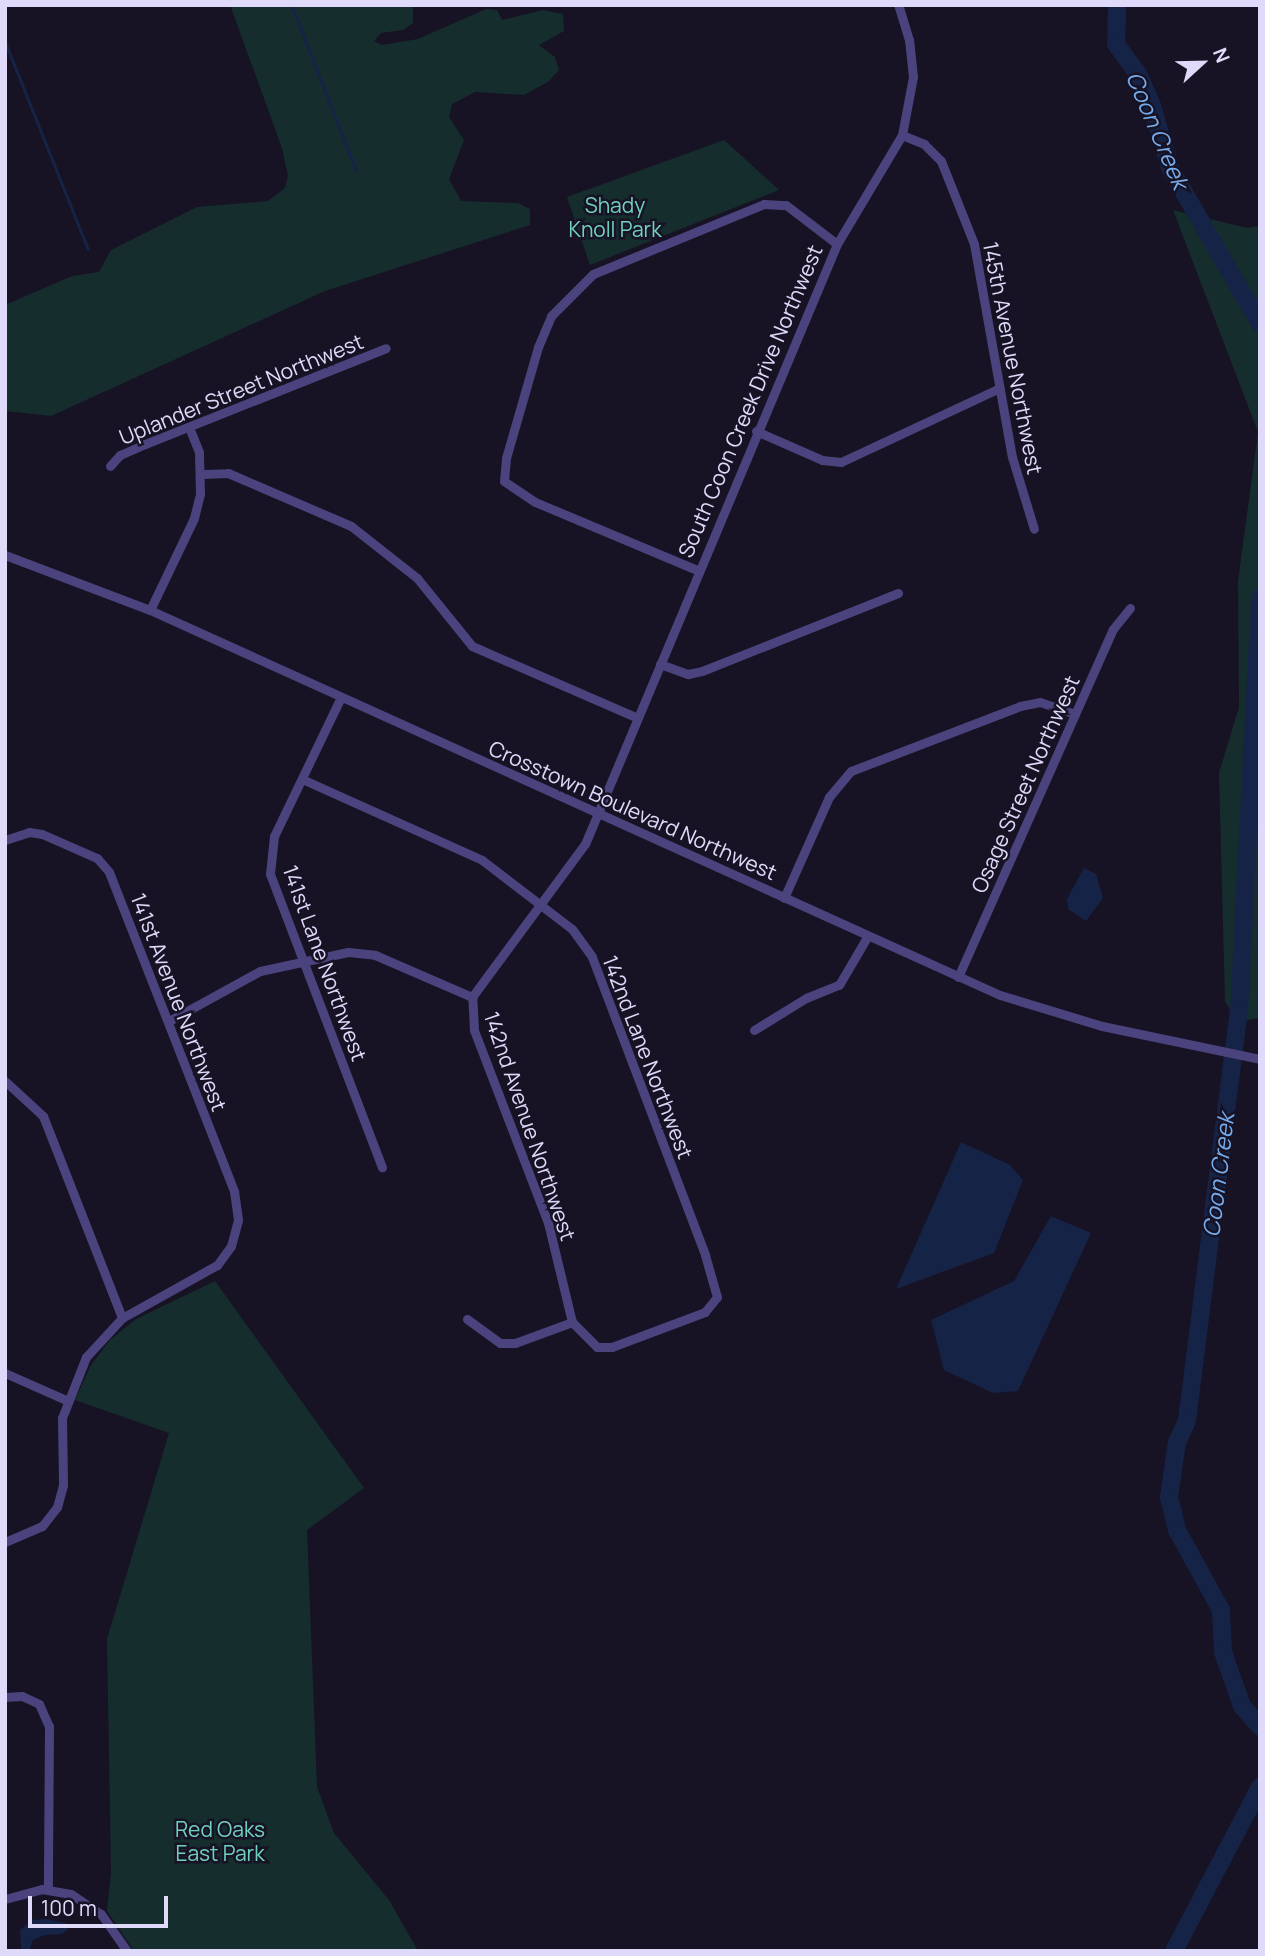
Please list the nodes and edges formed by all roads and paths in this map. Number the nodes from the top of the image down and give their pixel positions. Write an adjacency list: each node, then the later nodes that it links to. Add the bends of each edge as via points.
1 (898, 5): 2 (street, South Coon Creek Drive Northwest, via 909,40 913,77)
2 (902, 135): 3 (street, South Coon Creek Drive Northwest); 5 (street, 145th Avenue Northwest, via 934,151 974,244)
3 (837, 244): 7 (street, South Coon Creek Drive Northwest); 12 (street, via 777,202 593,274 551,316 506,458 504,481 535,502)
4 (386, 348): 6 (street, Uplander Street Northwest)
5 (1000, 388): 7 (street, via 841,462 822,460); 10 (street, 145th Avenue Northwest, via 1012,457)
6 (189, 427): 8 (street, Uplander Street Northwest, via 120,456); 9 (street)
7 (757, 431): 12 (street, South Coon Creek Drive Northwest)
8 (110, 466)
9 (203, 474): 15 (street, via 194,518); 19 (street, via 228,473 351,526 384,547 417,578 472,646)
10 (1034, 529)
11 (5, 555): 15 (street, Crosstown Boulevard Northwest)
12 (697, 570): 16 (street, South Coon Creek Drive Northwest)
13 (898, 593): 16 (street, via 702,671 688,674)
14 (1130, 608): 18 (street, Osage Street Northwest, via 1113,628)
15 (150, 610): 17 (street, Crosstown Boulevard Northwest)
16 (660, 664): 19 (street, South Coon Creek Drive Northwest)
17 (341, 697): 20 (street, 141st Lane Northwest); 21 (street, Crosstown Boulevard Northwest)
18 (1074, 715): 23 (street, via 1040,702 1020,706 851,771 830,797); 27 (street, Osage Street Northwest)
19 (635, 717): 21 (street, South Coon Creek Drive Northwest)
20 (302, 779): 24 (street, 142nd Lane Northwest, via 482,860); 26 (street, 141st Lane Northwest, via 274,836 270,857 270,874)
21 (598, 813): 23 (street, Crosstown Boulevard Northwest); 24 (street, 142nd Avenue Northwest, via 585,844)
22 (5, 840): 29 (street, 141st Avenue Northwest, via 29,832 43,834 97,858 109,872)
23 (784, 898): 25 (street, Crosstown Boulevard Northwest)
24 (542, 904): 28 (street, 142nd Avenue Northwest); 38 (street, 142nd Lane Northwest, via 572,929 592,957 717,1297 705,1312 612,1347 597,1347)
25 (867, 937): 27 (street, Crosstown Boulevard Northwest); 30 (street, via 839,985 806,998)
26 (302, 960): 28 (street, via 348,952 375,955); 29 (street, via 260,971); 35 (street, 141st Lane Northwest)
27 (958, 977): 31 (street, Crosstown Boulevard Northwest, via 1067,1017)
28 (471, 997): 38 (street, 142nd Avenue Northwest, via 471,1018 548,1223)
29 (169, 1021): 36 (street, 141st Avenue Northwest, via 233,1191 238,1220 231,1246 218,1265)
30 (754, 1030)
31 (1259, 1059)
32 (5, 1081): 33 (street)
33 (14, 1088): 34 (street); 36 (street, via 43,1116)
34 (5, 1097)
35 (382, 1167)
36 (122, 1318): 40 (street, via 86,1357)
37 (467, 1319): 38 (street, via 500,1343 515,1343)
38 (572, 1322)
39 (5, 1373): 40 (street)
40 (66, 1399): 41 (street, via 60,1435 63,1485 57,1507 42,1526)
41 (5, 1542)
42 (5, 1697): 43 (street, via 33,1700 49,1726)
43 (48, 1889): 44 (street); 45 (street, via 71,1894 102,1914)
44 (5, 1899)
45 (127, 1951)

